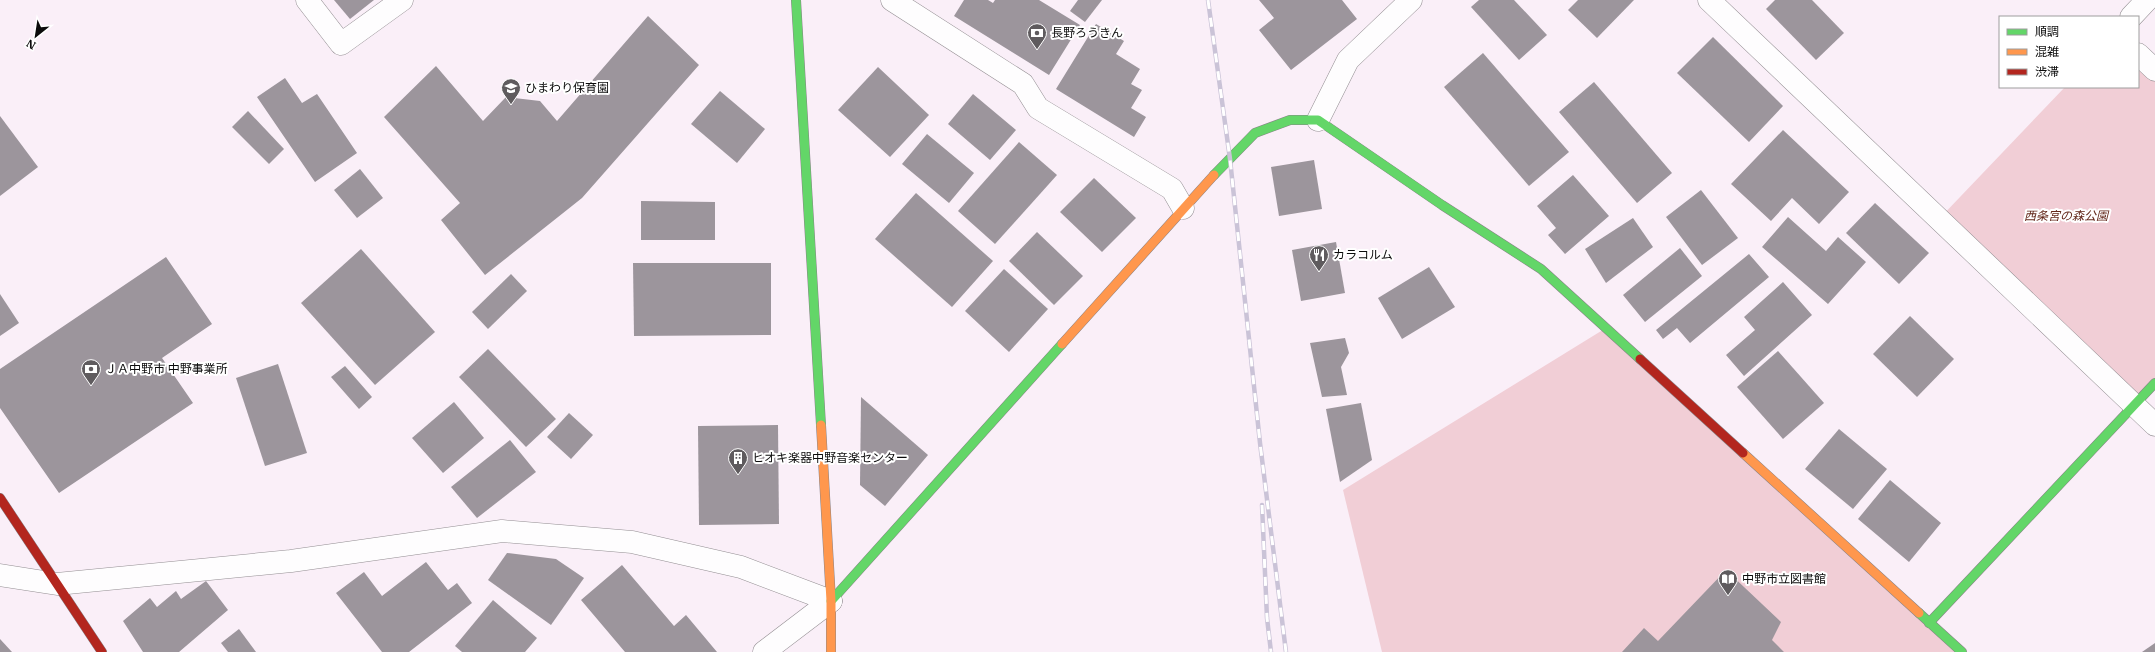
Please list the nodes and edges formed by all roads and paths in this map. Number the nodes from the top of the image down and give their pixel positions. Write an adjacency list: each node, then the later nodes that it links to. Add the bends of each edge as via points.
1 (307, 0): 2 (street, via 341,44)
2 (402, 0)
3 (796, 0): 19 (street)
4 (892, 0): 12 (street, via 1023,84 1038,108 1172,189)
5 (1411, 0): 11 (street, via 1348,60)
6 (1709, 0): 14 (street)
7 (2147, 0): 8 (street)
8 (2132, 16)
9 (2139, 55): 10 (street)
10 (2155, 70)
11 (1318, 120): 12 (street, via 1290,120 1255,133); 20 (street, via 1442,205 1542,269)
12 (1183, 208): 19 (street)
13 (2155, 383): 14 (street)
14 (2134, 405): 15 (street); 20 (street)
15 (2155, 425)
16 (0, 498): 18 (street)
17 (0, 575): 18 (street)
18 (57, 584): 19 (street, via 291,562 502,531 632,542 742,567); 21 (street)
19 (831, 601): 22 (street); 23 (street)
20 (1929, 623): 24 (street)
21 (102, 652)
22 (764, 652)
23 (831, 652)
24 (1962, 652)

